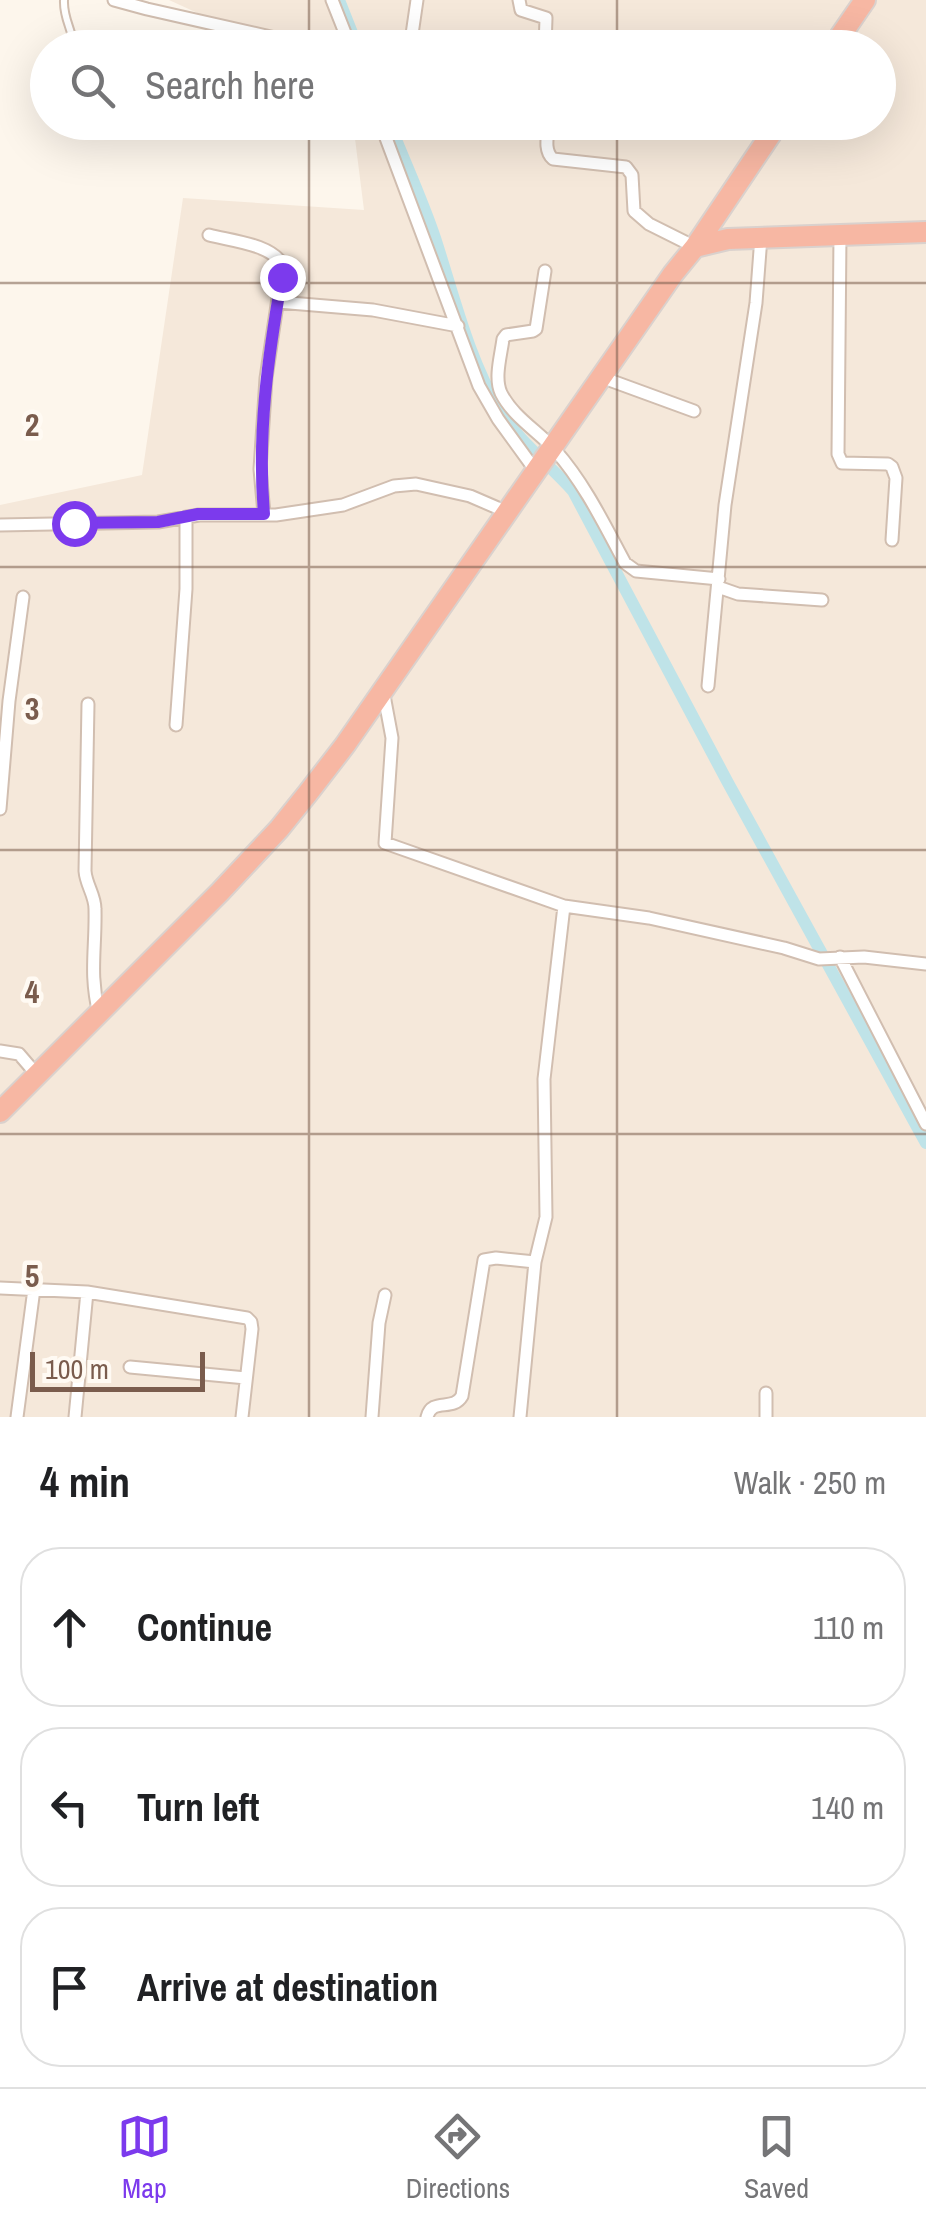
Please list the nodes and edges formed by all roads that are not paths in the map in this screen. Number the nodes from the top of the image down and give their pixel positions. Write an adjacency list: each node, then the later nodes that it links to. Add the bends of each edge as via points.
1 (64, 0): 8 (lane)
2 (114, 0): 7 (street)
3 (332, 0): 10 (street)
4 (417, 0): 11 (street)
5 (519, 0): 12 (street, via 521,10 546,18)
6 (865, 0): 13 (highway)
7 (155, 5): 9 (street)
8 (70, 30)
9 (250, 30)
10 (343, 30)
11 (413, 30)
12 (546, 30)
13 (844, 30)
14 (387, 140): 24 (street)
15 (548, 140): 21 (street, via 553,159 626,167 634,211)
16 (768, 140): 21 (highway)
17 (926, 232): 19 (highway)
18 (209, 234): 23 (street, via 280,258)
19 (840, 235): 20 (highway); 32 (street, via 838,454 842,463 892,467)
20 (761, 237): 21 (highway); 33 (street)
21 (694, 247): 25 (highway)
22 (545, 271): 27 (street, via 536,329 502,338 498,378 502,396)
23 (278, 302): 24 (street); 29 (street, via 263,418)
24 (458, 326): 27 (street, via 488,404)
25 (602, 377): 26 (street); 27 (highway)
26 (694, 410)
27 (544, 457): 28 (highway); 33 (street, via 580,480 630,569)
28 (507, 512): 29 (street, via 416,484 326,508); 37 (highway)
29 (264, 514): 30 (street)
30 (186, 517): 31 (street); 39 (street)
31 (0, 525)
32 (892, 540)
33 (718, 583): 35 (street, via 738,594); 36 (street)
34 (23, 597): 40 (street)
35 (822, 600)
36 (708, 686)
37 (383, 690): 41 (street, via 392,738 385,843); 44 (highway, via 279,830)
38 (88, 704): 44 (street, via 84,872 95,906 92,972)
39 (176, 725)
40 (0, 809)
41 (564, 906): 42 (street, via 649,918 819,959); 49 (street, via 544,1079 546,1217)
42 (837, 957): 43 (street); 48 (street)
43 (926, 964)
44 (99, 1014): 46 (highway)
45 (0, 1051): 46 (street, via 19,1054)
46 (36, 1075): 47 (highway)
47 (0, 1112)
48 (926, 1124)
49 (535, 1262): 61 (street, via 484,1260 462,1396 454,1404 434,1405); 62 (street)
50 (0, 1288): 51 (street)
51 (34, 1289): 52 (street); 57 (street)
52 (86, 1292): 55 (street, via 247,1318 252,1329); 58 (street)
53 (385, 1296): 60 (street)
54 (130, 1367): 55 (street)
55 (246, 1378): 59 (street)
56 (766, 1393): 63 (street)
57 (16, 1417)
58 (74, 1417)
59 (242, 1417)
60 (372, 1417)
61 (426, 1417)
62 (520, 1417)
63 (766, 1417)

